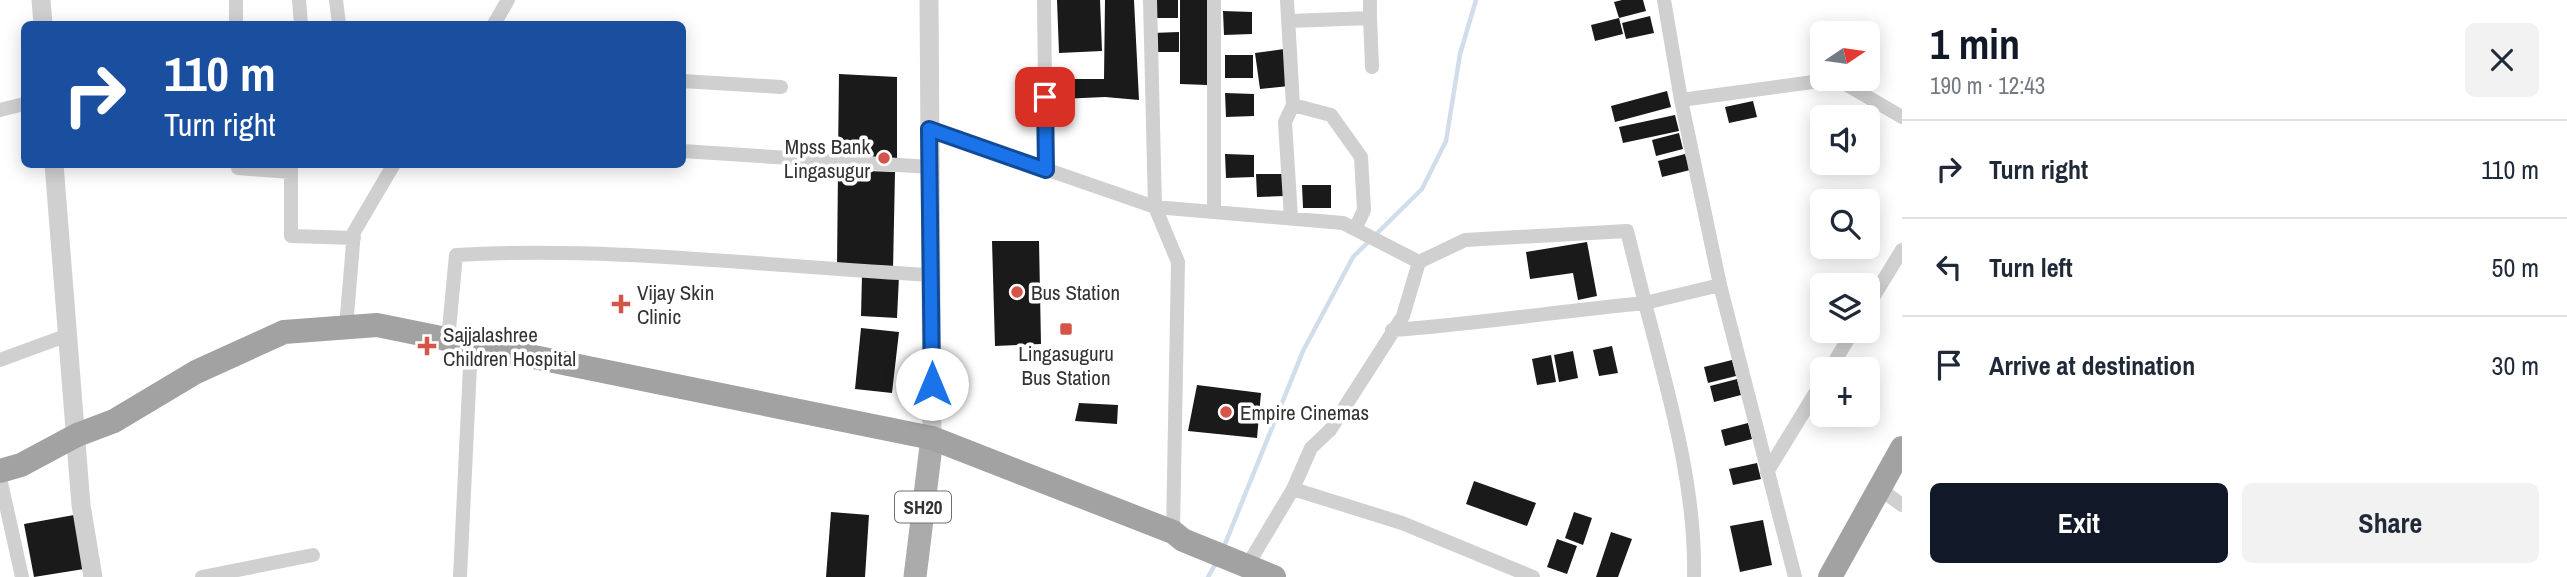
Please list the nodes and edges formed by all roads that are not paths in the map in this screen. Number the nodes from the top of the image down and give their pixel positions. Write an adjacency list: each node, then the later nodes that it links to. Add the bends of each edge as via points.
1 (41, 0): 14 (street)
2 (236, 0): 15 (street)
3 (299, 0): 16 (street)
4 (336, 0): 17 (street)
5 (508, 0): 18 (street)
6 (929, 0): 30 (street)
7 (1044, 0): 37 (street)
8 (1150, 0): 38 (street)
9 (1214, 0): 39 (street)
10 (1287, 0): 19 (street)
11 (1370, 0): 13 (street)
12 (1664, 0): 25 (street)
13 (1370, 18): 19 (street); 20 (street)
14 (43, 21)
15 (236, 21)
16 (301, 21)
17 (339, 21)
18 (496, 21)
19 (1290, 21): 27 (street)
20 (1372, 67)
21 (686, 81): 23 (street)
22 (1810, 83): 25 (street)
23 (781, 87)
24 (1857, 91): 29 (street)
25 (1681, 100): 46 (street)
26 (21, 105): 28 (street)
27 (1293, 105): 40 (street, via 1285,122); 41 (street, via 1331,115 1361,157 1364,210)
28 (0, 110)
29 (1902, 117)
30 (929, 129): 32 (street); 37 (street)
31 (686, 151): 32 (street)
32 (930, 167): 45 (street)
33 (54, 168): 51 (street)
34 (238, 168): 35 (street)
35 (291, 168): 42 (street, via 291,236)
36 (392, 168): 42 (street)
37 (1046, 170): 38 (street)
38 (1155, 207): 39 (street); 64 (street, via 1178,262)
39 (1214, 211): 40 (street)
40 (1291, 218): 41 (street)
41 (1349, 226): 44 (street)
42 (354, 238): 49 (street)
43 (1902, 250): 47 (street)
44 (1419, 262): 48 (street, via 1465,240 1627,231); 50 (street, via 1403,316)
45 (931, 275): 52 (street, via 598,253 456,255); 56 (street)
46 (1720, 285): 48 (street); 59 (street)
47 (1880, 286)
48 (1645, 303): 50 (street); 74 (street, via 1670,400 1695,531)
49 (346, 327): 52 (highway, via 377,325); 55 (highway, via 284,332 197,372 114,421)
50 (1392, 330): 61 (street, via 1330,430 1311,449)
51 (68, 335): 53 (street); 55 (street)
52 (459, 342): 56 (highway); 70 (street)
53 (0, 360)
54 (1810, 402): 59 (street)
55 (76, 435): 58 (highway, via 21,465); 68 (street)
56 (932, 438): 64 (highway); 71 (main road, SH20)
57 (1902, 448): 62 (highway)
58 (0, 471)
59 (1767, 472): 75 (street)
60 (0, 478): 67 (street)
61 (1293, 489): 66 (street); 73 (street, via 1402,523)
62 (1880, 489): 63 (street); 76 (highway)
63 (1902, 505)
64 (1178, 536): 66 (highway)
65 (313, 555): 69 (street)
66 (1244, 566): 72 (highway)
67 (22, 577)
68 (93, 577)
69 (202, 577)
70 (460, 577)
71 (915, 577)
72 (1274, 577)
73 (1533, 577)
74 (1694, 577)
75 (1795, 577)
76 (1830, 577)

